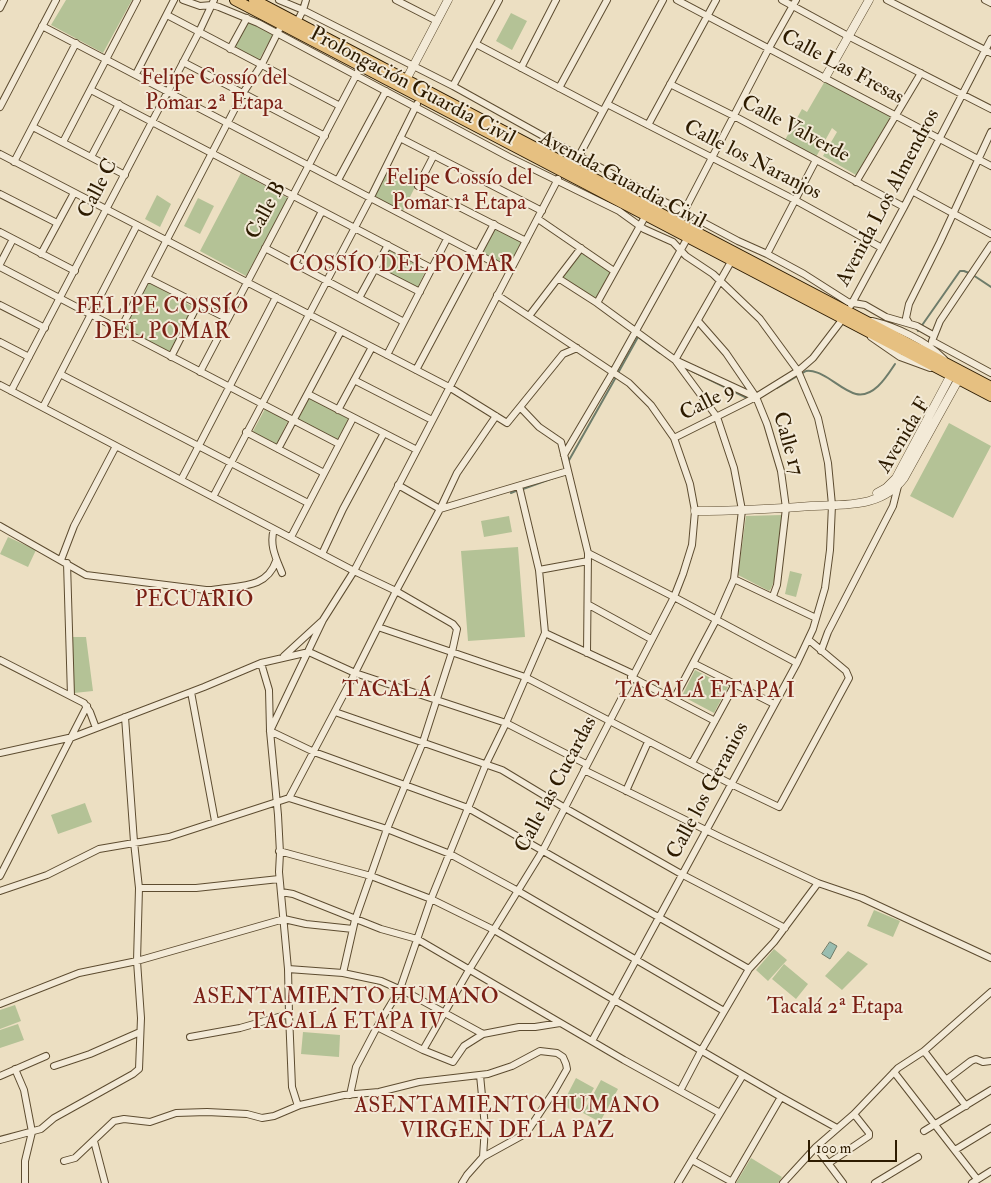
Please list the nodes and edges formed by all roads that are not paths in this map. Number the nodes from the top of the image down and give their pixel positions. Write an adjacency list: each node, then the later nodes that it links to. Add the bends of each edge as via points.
1 (4, 0): 25 (street)
2 (56, 0): 32 (street)
3 (137, 0): 42 (street)
4 (174, 0): 27 (street)
5 (183, 0): 22 (street, Prolongación Guardia Civil, via 200,6)
6 (236, 0): 33 (highway, Avenida Guardia Civil)
7 (254, 0): 31 (highway, Avenida Guardia Civil)
8 (279, 0): 26 (street)
9 (306, 0): 26 (street)
10 (396, 0): 30 (street)
11 (448, 0): 30 (street)
12 (556, 0): 46 (street)
13 (607, 0): 54 (street)
14 (663, 0): 62 (street)
15 (677, 0): 28 (street, Calle Las Fresas)
16 (716, 0): 28 (street)
17 (782, 0): 23 (street)
18 (869, 0): 35 (street)
19 (887, 0): 41 (street)
20 (985, 0): 24 (street)
21 (497, 1): 38 (street)
22 (213, 3): 29 (street, Prolongación Guardia Civil); 34 (street, Calle C)
23 (794, 3): 35 (street); 39 (street)
24 (991, 3)
25 (0, 8)
26 (303, 10): 31 (street); 45 (street)
27 (167, 16): 34 (street); 49 (street)
28 (707, 16): 39 (street, Calle Las Fresas); 52 (street)
29 (247, 18): 33 (street, Prolongación Guardia Civil); 40 (street)
30 (438, 20): 45 (street)
31 (297, 22): 51 (highway, Avenida Guardia Civil)
32 (42, 26): 37 (street); 64 (street)
33 (280, 29): 44 (street); 47 (highway, Avenida Guardia Civil)
34 (199, 32): 40 (street); 43 (street, Calle C)
35 (848, 36): 48 (street); 50 (street)
36 (991, 39): 41 (street, Avenida Los Almendros)
37 (76, 43): 42 (street); 73 (street)
38 (476, 44): 46 (street); 53 (street)
39 (769, 48): 50 (street, Calle Las Fresas); 69 (street)
40 (230, 49): 44 (street)
41 (988, 52): 60 (street, Avenida Los Almendros)
42 (107, 59): 49 (street); 55 (street)
43 (184, 62): 56 (street, Calle C); 58 (street)
44 (262, 64): 58 (street); 63 (street)
45 (414, 66): 51 (street); 53 (street)
46 (521, 68): 54 (street)
47 (359, 71): 57 (street, Prolongación Guardia Civil); 59 (highway, Avenida Guardia Civil); 63 (street, Calle B)
48 (921, 73): 60 (street); 68 (street)
49 (136, 74): 56 (street)
50 (825, 78): 68 (street, Calle Las Fresas)
51 (406, 80): 59 (highway, Avenida Guardia Civil)
52 (670, 84): 69 (street, Calle Valverde); 72 (street)
53 (453, 86): 82 (street)
54 (559, 88): 67 (street)
55 (91, 90): 61 (street); 78 (street)
56 (168, 91): 70 (street, Calle C); 71 (street)
57 (386, 91): 65 (street, Prolongación Guardia Civil); 92 (street)
58 (243, 93): 71 (street); 75 (street)
59 (423, 93): 65 (street); 90 (highway, Avenida Guardia Civil)
60 (962, 94): 66 (street); 77 (street, Avenida Los Almendros)
61 (119, 104): 70 (street); 83 (street)
62 (607, 104): 67 (street); 72 (street, Calle los Naranjos)
63 (340, 106): 75 (street, Calle B)
64 (0, 107)
65 (416, 107): 76 (street); 93 (street, Prolongación Guardia Civil)
66 (991, 109)
67 (603, 111): 82 (street)
68 (896, 115): 77 (street, Calle Las Fresas); 94 (street)
69 (734, 116): 84 (street); 86 (street, Calle Valverde)
70 (152, 122): 79 (street); 91 (street, Calle C)
71 (228, 122): 79 (street); 88 (street)
72 (648, 125): 84 (street, Calle los Naranjos)
73 (33, 127): 78 (street); 87 (street)
74 (991, 132): 85 (street)
75 (325, 136): 88 (street, Calle B)
76 (400, 138): 81 (street); 99 (street)
77 (940, 138): 85 (street, Calle Las Fresas); 95 (street, Avenida Los Almendros)
78 (63, 142): 83 (street)
79 (212, 153): 98 (street); 120 (street)
80 (0, 154): 87 (street)
81 (434, 155): 104 (street); 111 (street, via 418,186)
82 (579, 156): 90 (street); 105 (street)
83 (91, 157): 91 (street)
84 (712, 158): 100 (street, Calle los Naranjos); 105 (street)
85 (978, 159): 89 (street, Calle Las Fresas); 106 (street)
86 (816, 160): 94 (street, Calle Valverde); 100 (street)
87 (14, 162): 96 (street)
88 (310, 165): 92 (street); 98 (street, Calle B)
89 (991, 166)
90 (568, 169): 93 (street); 107 (highway, Avenida Guardia Civil); 110 (highway, Avenida Guardia Civil)
91 (125, 175): 102 (street, Calle C)
92 (338, 180): 99 (street)
93 (557, 181): 104 (street); 113 (street, Prolongación Guardia Civil, via 619,211)
94 (856, 182): 101 (street, Calle Valverde)
95 (912, 191): 101 (street, Avenida Los Almendros); 106 (street)
96 (74, 192): 102 (street); 109 (street)
97 (0, 194): 109 (street)
98 (293, 195): 103 (street); 124 (street, Calle B)
99 (370, 197): 114 (street); 119 (street)
100 (795, 200): 126 (street, Calle los Naranjos); 129 (street)
101 (904, 207): 126 (street, Avenida Los Almendros)
102 (107, 210): 112 (street); 136 (street, Calle C)
103 (322, 210): 114 (street); 132 (street)
104 (542, 211): 108 (street)
105 (684, 212): 110 (street); 129 (street)
106 (953, 214): 116 (street); 160 (street, via 909,304 906,318)
107 (646, 215): 113 (street); 117 (highway, Avenida Guardia Civil)
108 (538, 219): 121 (street); 125 (street)
109 (57, 223): 128 (street)
110 (678, 223): 152 (highway, Avenida Guardia Civil)
111 (494, 224): 121 (street); 130 (street)
112 (137, 225): 120 (street); 154 (street)
113 (639, 226): 127 (street, Prolongación Guardia Civil, via 673,242); 138 (street)
114 (354, 228): 122 (street); 141 (street)
115 (0, 232): 118 (street)
116 (991, 234)
117 (688, 237): 127 (street); 131 (highway, Avenida Guardia Civil)
118 (13, 239): 128 (street); 133 (street)
119 (447, 239): 130 (street); 135 (street)
120 (167, 241): 139 (street); 142 (street)
121 (526, 241): 137 (street)
122 (388, 245): 134 (street); 135 (street)
123 (991, 245): 165 (street, via 940,321)
124 (266, 248): 132 (street); 142 (street, Calle B)
125 (581, 248): 138 (street); 140 (street)
126 (882, 248): 152 (street, Avenida Los Almendros)
127 (681, 252): 143 (street, Prolongación Guardia Civil); 164 (street)
128 (41, 254): 136 (street)
129 (767, 254): 152 (street, via 804,274)
130 (478, 255): 137 (street); 174 (street)
131 (732, 260): 143 (street); 152 (highway, Avenida Guardia Civil)
132 (295, 264): 141 (street)
133 (0, 265): 147 (street)
134 (375, 269): 144 (street); 148 (street)
135 (433, 269): 144 (street)
136 (75, 271): 147 (street, Calle C)
137 (510, 271): 145 (street)
138 (614, 271): 149 (street)
139 (147, 278): 150 (street); 162 (street)
140 (558, 278): 149 (street); 155 (street)
141 (326, 281): 148 (street); 153 (street)
142 (247, 282): 146 (street); 156 (street, Calle B)
143 (720, 282): 157 (street); 175 (street, Calle los Geranios, via 760,319)
144 (420, 292): 159 (street)
145 (497, 296): 155 (street); 184 (street)
146 (276, 297): 153 (street); 183 (street)
147 (61, 298): 154 (street); 161 (street, Calle C)
148 (358, 298): 159 (street)
149 (597, 303): 164 (street)
150 (198, 304): 156 (street); 172 (street)
151 (0, 305): 161 (street)
152 (848, 311): 158 (highway, Avenida Guardia Civil); 160 (street, via 866,305 893,320); 175 (street, Avenida Los Almendros, via 813,358)
153 (308, 314): 163 (street); 190 (street)
154 (91, 315): 162 (street); 180 (street)
155 (529, 316): 168 (street)
156 (228, 319): 176 (street, Calle B)
157 (698, 321): 173 (street); 189 (street, Calle 17, via 726,353)
158 (856, 321): 169 (street, via 877,322 905,333); 178 (highway, Avenida Guardia Civil)
159 (404, 322): 170 (street)
160 (909, 323): 165 (street)
161 (45, 328): 171 (street, Calle C)
162 (120, 330): 172 (street)
163 (341, 331): 167 (street); 187 (street)
164 (636, 332): 173 (street); 177 (street)
165 (933, 338): 169 (street); 179 (street)
166 (0, 342): 171 (street)
167 (372, 347): 170 (street); 181 (street)
168 (578, 348): 177 (street); 192 (street, via 563,354)
169 (931, 349): 178 (street, via 942,356)
170 (387, 355): 174 (street)
171 (29, 357): 186 (street, Calle C)
172 (171, 357): 176 (street)
173 (675, 360): 189 (street); 195 (street)
174 (416, 370): 184 (street)
175 (798, 371): 189 (street, Calle 9); 217 (street, Calle los Geranios, via 818,418)
176 (200, 372): 183 (street)
177 (614, 372): 201 (street, Calle las Cucardas, via 651,405); 207 (street)
178 (954, 373): 185 (highway, Avenida Guardia Civil); 188 (highway, Avenida Guardia Civil); 212 (street, Avenida F)
179 (991, 373)
180 (60, 374): 191 (street); 204 (street)
181 (354, 380): 193 (street); 198 (street)
182 (0, 385): 186 (street)
183 (230, 387): 190 (street); 204 (street)
184 (449, 387): 194 (street); 198 (street)
185 (991, 387)
186 (11, 391): 191 (street)
187 (308, 394): 193 (street); 197 (street)
188 (991, 396)
189 (756, 397): 195 (street, Calle 9); 218 (street, Calle 17, via 781,470)
190 (262, 403): 197 (street); 199 (street)
191 (43, 408): 203 (street)
192 (520, 408): 194 (street, via 507,423); 207 (street, via 539,428 561,442)
193 (338, 410): 196 (street)
194 (496, 416): 219 (street, via 456,473)
195 (717, 417): 201 (street, Calle 9); 220 (street, via 734,468)
196 (353, 418): 200 (street); 202 (street)
197 (294, 420): 202 (street); 205 (street)
198 (432, 420): 206 (street)
199 (246, 432): 205 (street); 208 (street)
200 (384, 433): 206 (street); 225 (street)
201 (674, 438): 221 (street, Calle las Cucardas, via 690,484)
202 (340, 444): 210 (street)
203 (116, 446): 211 (street); 227 (street, via 74,526)
204 (198, 446): 208 (street); 211 (street)
205 (278, 449): 210 (street)
206 (417, 450): 213 (street)
207 (564, 455): 209 (street)
208 (230, 463): 215 (street); 216 (street)
209 (568, 471): 214 (street); 226 (street)
210 (324, 473): 216 (street)
211 (181, 480): 215 (street)
212 (896, 483): 217 (street, Avenida F, via 878,493); 245 (street, via 893,506)
213 (398, 485): 219 (street); 231 (street)
214 (520, 486): 219 (street); 230 (street)
215 (213, 497): 223 (street)
216 (308, 503): 224 (street)
217 (833, 505): 218 (street, Avenida F); 238 (street, Calle los Geranios, via 825,588)
218 (786, 508): 220 (street, Avenida F); 235 (street, Calle 17)
219 (440, 510): 234 (street)
220 (742, 510): 221 (street, Avenida F); 233 (street)
221 (695, 511): 236 (street, Calle las Cucardas, via 692,545)
222 (0, 526): 227 (street)
223 (274, 529): 224 (street); 228 (street, via 272,538)
224 (291, 538): 225 (street)
225 (322, 554): 231 (street)
226 (588, 554): 229 (street); 236 (street)
227 (64, 561): 228 (street, via 86,574 206,590 261,582 273,570); 259 (street)
228 (276, 561): 232 (street)
229 (588, 561): 230 (street); 237 (street)
230 (539, 570): 242 (street)
231 (354, 571): 234 (street); 239 (street)
232 (282, 573)
233 (734, 579): 235 (street); 240 (street)
234 (396, 591): 241 (street); 247 (street, via 455,626)
235 (773, 596): 238 (street)
236 (674, 597): 240 (street); 243 (street, Calle las Cucardas)
237 (589, 605): 243 (street); 248 (street)
238 (816, 618): 244 (street, Calle los Geranios)
239 (323, 620): 246 (street); 249 (street)
240 (716, 620): 252 (street); 253 (street)
241 (378, 627): 247 (street); 254 (street)
242 (545, 633): 248 (street); 256 (street)
243 (651, 639): 255 (street, Calle las Cucardas)
244 (809, 640): 245 (street); 253 (street, Calle los Geranios)
245 (821, 651): 279 (street, via 846,671 849,678 779,808)
246 (309, 652): 249 (street); 254 (street); 270 (street)
247 (452, 652): 256 (street); 261 (street)
248 (587, 653): 255 (street)
249 (284, 656): 251 (street)
250 (0, 660): 259 (street)
251 (261, 663): 258 (street); 270 (street, via 270,690)
252 (693, 663): 257 (street); 260 (street)
253 (797, 663): 262 (street, Calle los Geranios)
254 (355, 673): 261 (street); 264 (street)
255 (632, 675): 260 (street); 266 (street, Calle las Cucardas)
256 (525, 677): 266 (street); 268 (street)
257 (736, 684): 262 (street); 267 (street)
258 (191, 692): 265 (street); 286 (street)
259 (71, 696): 263 (street)
260 (674, 699): 267 (street)
261 (436, 700): 268 (street); 272 (street)
262 (774, 704): 279 (street, Calle los Geranios)
263 (87, 706): 269 (street); 271 (street)
264 (335, 712): 272 (street); 274 (street)
265 (125, 717): 269 (street); 289 (street)
266 (609, 720): 273 (street); 278 (street, Calle las Cucardas)
267 (715, 721): 277 (street)
268 (506, 723): 276 (street); 278 (street)
269 (96, 728): 271 (street)
270 (270, 731): 274 (street); 283 (street)
271 (73, 737): 275 (street); 294 (street)
272 (423, 742): 276 (street); 280 (street)
273 (648, 742): 277 (street); 281 (street)
274 (314, 752): 280 (street); 282 (street)
275 (0, 753)
276 (486, 764): 284 (street); 285 (street, via 502,770)
277 (692, 764): 279 (street)
278 (585, 767): 281 (street); 285 (street, Calle las Cucardas)
279 (731, 784): 288 (street, Calle los Geranios)
280 (405, 785): 284 (street); 287 (street)
281 (626, 791): 288 (street)
282 (289, 798): 283 (street); 287 (street)
283 (276, 801): 286 (street); 291 (street)
284 (468, 808): 290 (street); 292 (street)
285 (565, 808): 290 (street, Calle las Cucardas); 293 (street)
286 (216, 821): 289 (street, via 169,837)
287 (387, 829): 292 (street); 295 (street)
288 (706, 830): 293 (street, Calle los Geranios); 297 (street)
289 (134, 842): 298 (street); 299 (street, via 99,849 47,875)
290 (543, 850): 300 (street, Calle las Cucardas); 304 (street)
291 (280, 851): 295 (street); 296 (street)
292 (450, 854): 300 (street); 302 (street)
293 (682, 875): 304 (street, Calle los Geranios); 306 (street)
294 (0, 876)
295 (371, 876): 302 (street); 305 (street)
296 (279, 879): 298 (street, via 196,888); 301 (street)
297 (818, 883): 306 (street); 310 (street, via 862,898)
298 (139, 888): 312 (street)
299 (0, 891)
300 (518, 891): 308 (street, Calle las Cucardas); 311 (street)
301 (281, 892): 303 (street); 305 (street)
302 (431, 899): 308 (street); 309 (street)
303 (284, 919): 307 (street); 312 (street); 313 (street)
304 (659, 919): 311 (street, Calle los Geranios); 314 (street)
305 (356, 920): 307 (street); 309 (street)
306 (785, 928): 314 (street)
307 (353, 929): 316 (street)
308 (494, 930): 315 (street, Calle las Cucardas); 319 (street)
309 (417, 939): 315 (street); 317 (street)
310 (991, 958)
311 (637, 960): 319 (street, Calle los Geranios); 321 (street)
312 (137, 961): 320 (street, via 79,973); 326 (street)
313 (288, 969): 316 (street); 323 (street)
314 (748, 969): 321 (street)
315 (469, 970): 322 (street, Calle las Cucardas); 324 (street)
316 (343, 973): 317 (street, via 381,981)
317 (400, 989): 322 (street); 325 (street)
318 (991, 992): 332 (street)
319 (614, 1001): 329 (street, Calle los Geranios); 331 (street)
320 (0, 1004)
321 (724, 1011): 331 (street)
322 (445, 1012): 327 (street); 330 (street, Calle las Cucardas)
323 (289, 1014): 328 (street, via 240,1028); 346 (street, via 292,1087)
324 (560, 1022): 327 (street); 329 (street)
325 (377, 1027): 330 (street); 344 (street, via 356,1068)
326 (140, 1032): 335 (street); 354 (street, via 139,1069)
327 (484, 1034): 330 (street, via 464,1046 453,1062)
328 (190, 1037)
329 (592, 1041): 343 (street)
330 (423, 1050)
331 (701, 1051): 339 (street); 343 (street)
332 (924, 1051): 337 (street); 341 (street)
333 (46, 1056): 336 (street)
334 (991, 1061): 341 (street, via 971,1061)
335 (54, 1066)
336 (15, 1069): 340 (street); 354 (street, via 24,1090)
337 (894, 1072): 349 (street); 350 (street)
338 (480, 1075): 344 (street); 359 (street, via 486,1127); 359 (street, via 512,1066 540,1052 557,1053 566,1064 555,1090 529,1129)
339 (743, 1075): 345 (street); 348 (street)
340 (0, 1076)
341 (946, 1080): 347 (street)
342 (991, 1090): 347 (street)
343 (680, 1091): 348 (street)
344 (350, 1094): 346 (street)
345 (781, 1097): 351 (street); 366 (street)
346 (298, 1106): 356 (street, via 262,1118 207,1112 176,1113 150,1122 114,1120)
347 (966, 1106): 350 (street)
348 (720, 1113): 361 (street)
349 (854, 1114): 351 (street); 363 (street, via 869,1136)
350 (936, 1125): 353 (street); 358 (street)
351 (837, 1128): 357 (street)
352 (991, 1128): 358 (street)
353 (924, 1131)
354 (32, 1132): 355 (street); 367 (street)
355 (0, 1140)
356 (94, 1141): 362 (street, via 74,1158); 368 (street)
357 (816, 1147): 363 (street); 371 (street)
358 (955, 1150): 365 (street)
359 (483, 1157): 369 (street)
360 (918, 1157): 373 (street)
361 (692, 1160): 366 (street); 370 (street)
362 (64, 1161)
363 (829, 1164): 372 (street)
364 (991, 1171): 365 (street)
365 (974, 1181)
366 (731, 1182)
367 (25, 1183)
368 (105, 1183)
369 (462, 1183)
370 (678, 1183)
371 (784, 1183)
372 (843, 1183)
373 (876, 1183)

